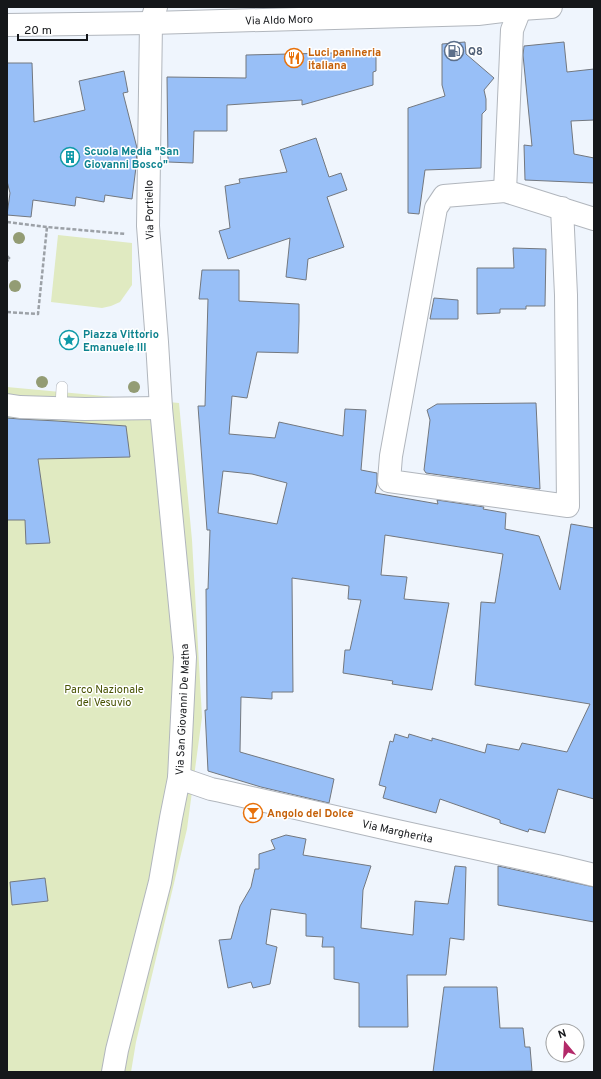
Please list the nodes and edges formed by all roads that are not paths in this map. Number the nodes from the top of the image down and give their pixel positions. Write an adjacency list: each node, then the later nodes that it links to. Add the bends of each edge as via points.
1 (551, 7): 2 (street, Via Aldo Moro)
2 (521, 8): 3 (street, Via Aldo Moro, via 478,14); 5 (street, via 512,30)
3 (154, 15): 4 (street, Via Aldo Moro); 9 (street, Via Portiello, via 148,226)
4 (7, 25)
5 (505, 191): 6 (street); 6 (street, via 444,196 436,208 391,456 389,481 568,506 566,295)
6 (562, 208): 7 (street)
7 (594, 218)
8 (134, 341): 9 (lane)
9 (157, 342): 13 (street, Via San Giovanni De Matha)
10 (62, 387): 12 (lane)
11 (7, 405): 12 (street)
12 (61, 408): 13 (street)
13 (161, 408): 14 (street, Via San Giovanni De Matha, via 185,657)
14 (179, 778): 15 (street, Via Margherita, via 216,790); 16 (street, Via San Giovanni De Matha, via 160,882)
15 (594, 875)
16 (113, 1072)

